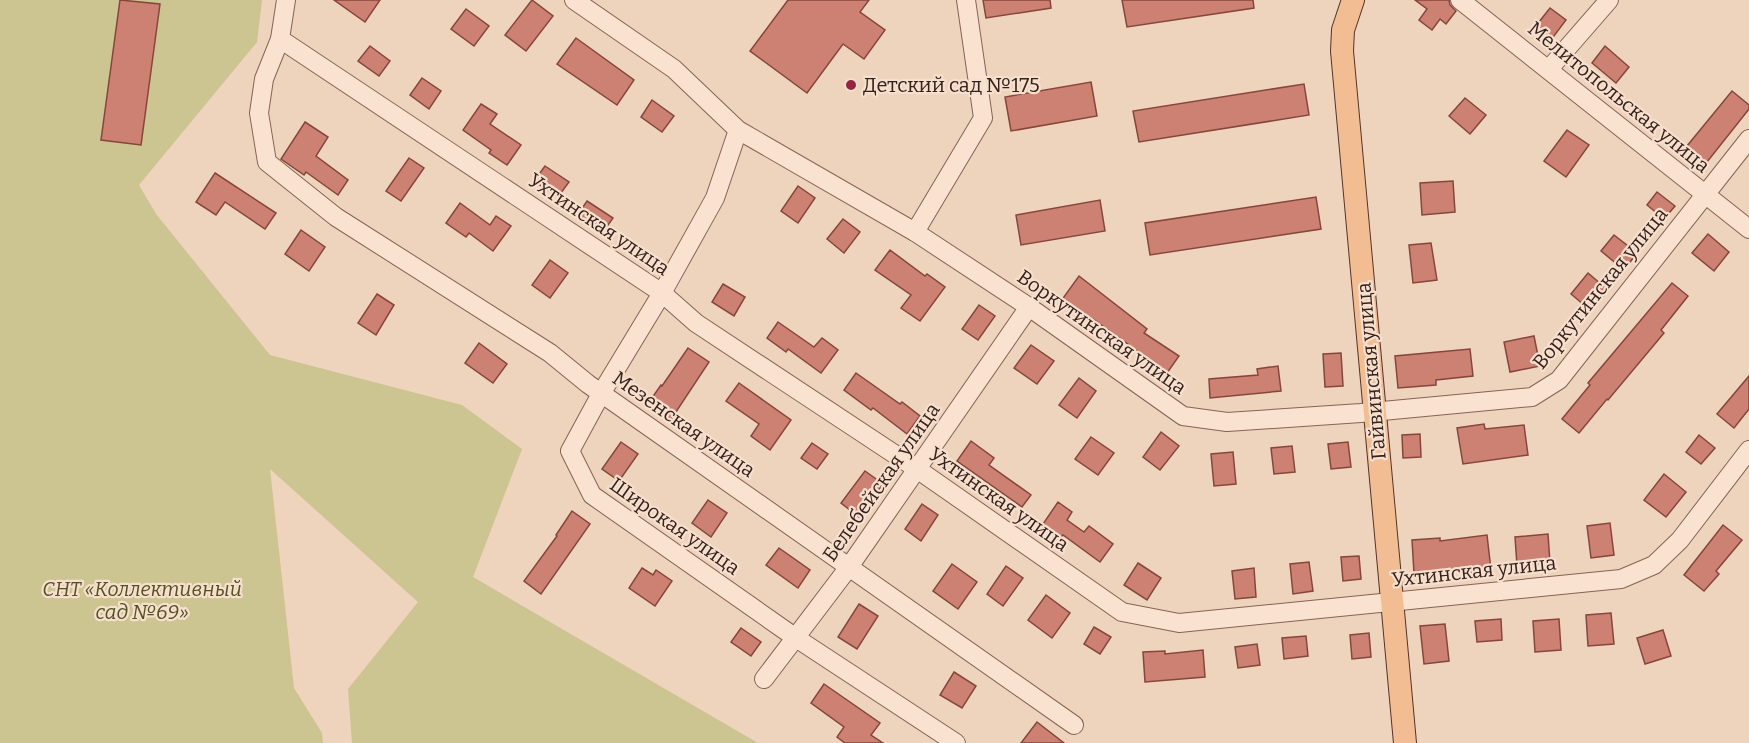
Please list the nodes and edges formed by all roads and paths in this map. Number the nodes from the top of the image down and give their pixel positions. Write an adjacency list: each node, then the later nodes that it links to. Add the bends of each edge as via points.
1 (286, 0): 7 (street)
2 (574, 0): 9 (street, Воркутинская улица, via 674,69)
3 (966, 0): 13 (street, via 983,118)
4 (1353, 0): 17 (main road, Гайвинская улица, via 1343,30 1342,51)
5 (1460, 0): 8 (street, Мелитопольская улица)
6 (1609, 0): 8 (street)
7 (280, 39): 14 (street, Ухтинская улица); 16 (street, Мезенская улица, via 264,79 260,113 267,162 336,217 550,353)
8 (1549, 69): 11 (street, Мелитопольская улица)
9 (738, 130): 13 (street, Воркутинская улица); 14 (street, Широкая улица, via 716,198)
10 (1749, 139): 11 (street, Воркутинская улица)
11 (1705, 195): 12 (street, Мелитопольская улица); 17 (street, Воркутинская улица, via 1559,380 1532,398)
12 (1749, 229)
13 (915, 232): 15 (street, Воркутинская улица)
14 (662, 293): 16 (street, Широкая улица); 19 (street, Ухтинская улица, via 696,323)
15 (1029, 307): 17 (street, Воркутинская улица, via 1183,416 1227,422); 19 (street, Белебейская улица)
16 (602, 392): 20 (street, Мезенская улица); 22 (street, Широкая улица, via 570,452 592,495)
17 (1375, 411): 21 (main road, Гайвинская улица)
18 (1749, 450): 21 (street, Ухтинская улица, via 1680,540 1654,565 1621,579)
19 (917, 469): 20 (street, Белебейская улица); 21 (street, Ухтинская улица, via 1122,612 1179,623)
20 (849, 567): 22 (street, Белебейская улица); 24 (street, Мезенская улица)
21 (1393, 602): 26 (main road, Гайвинская улица)
22 (796, 638): 23 (street, Белебейская улица); 25 (street, Широкая улица)
23 (764, 679)
24 (1074, 725)
25 (956, 743)
26 (1405, 743)

